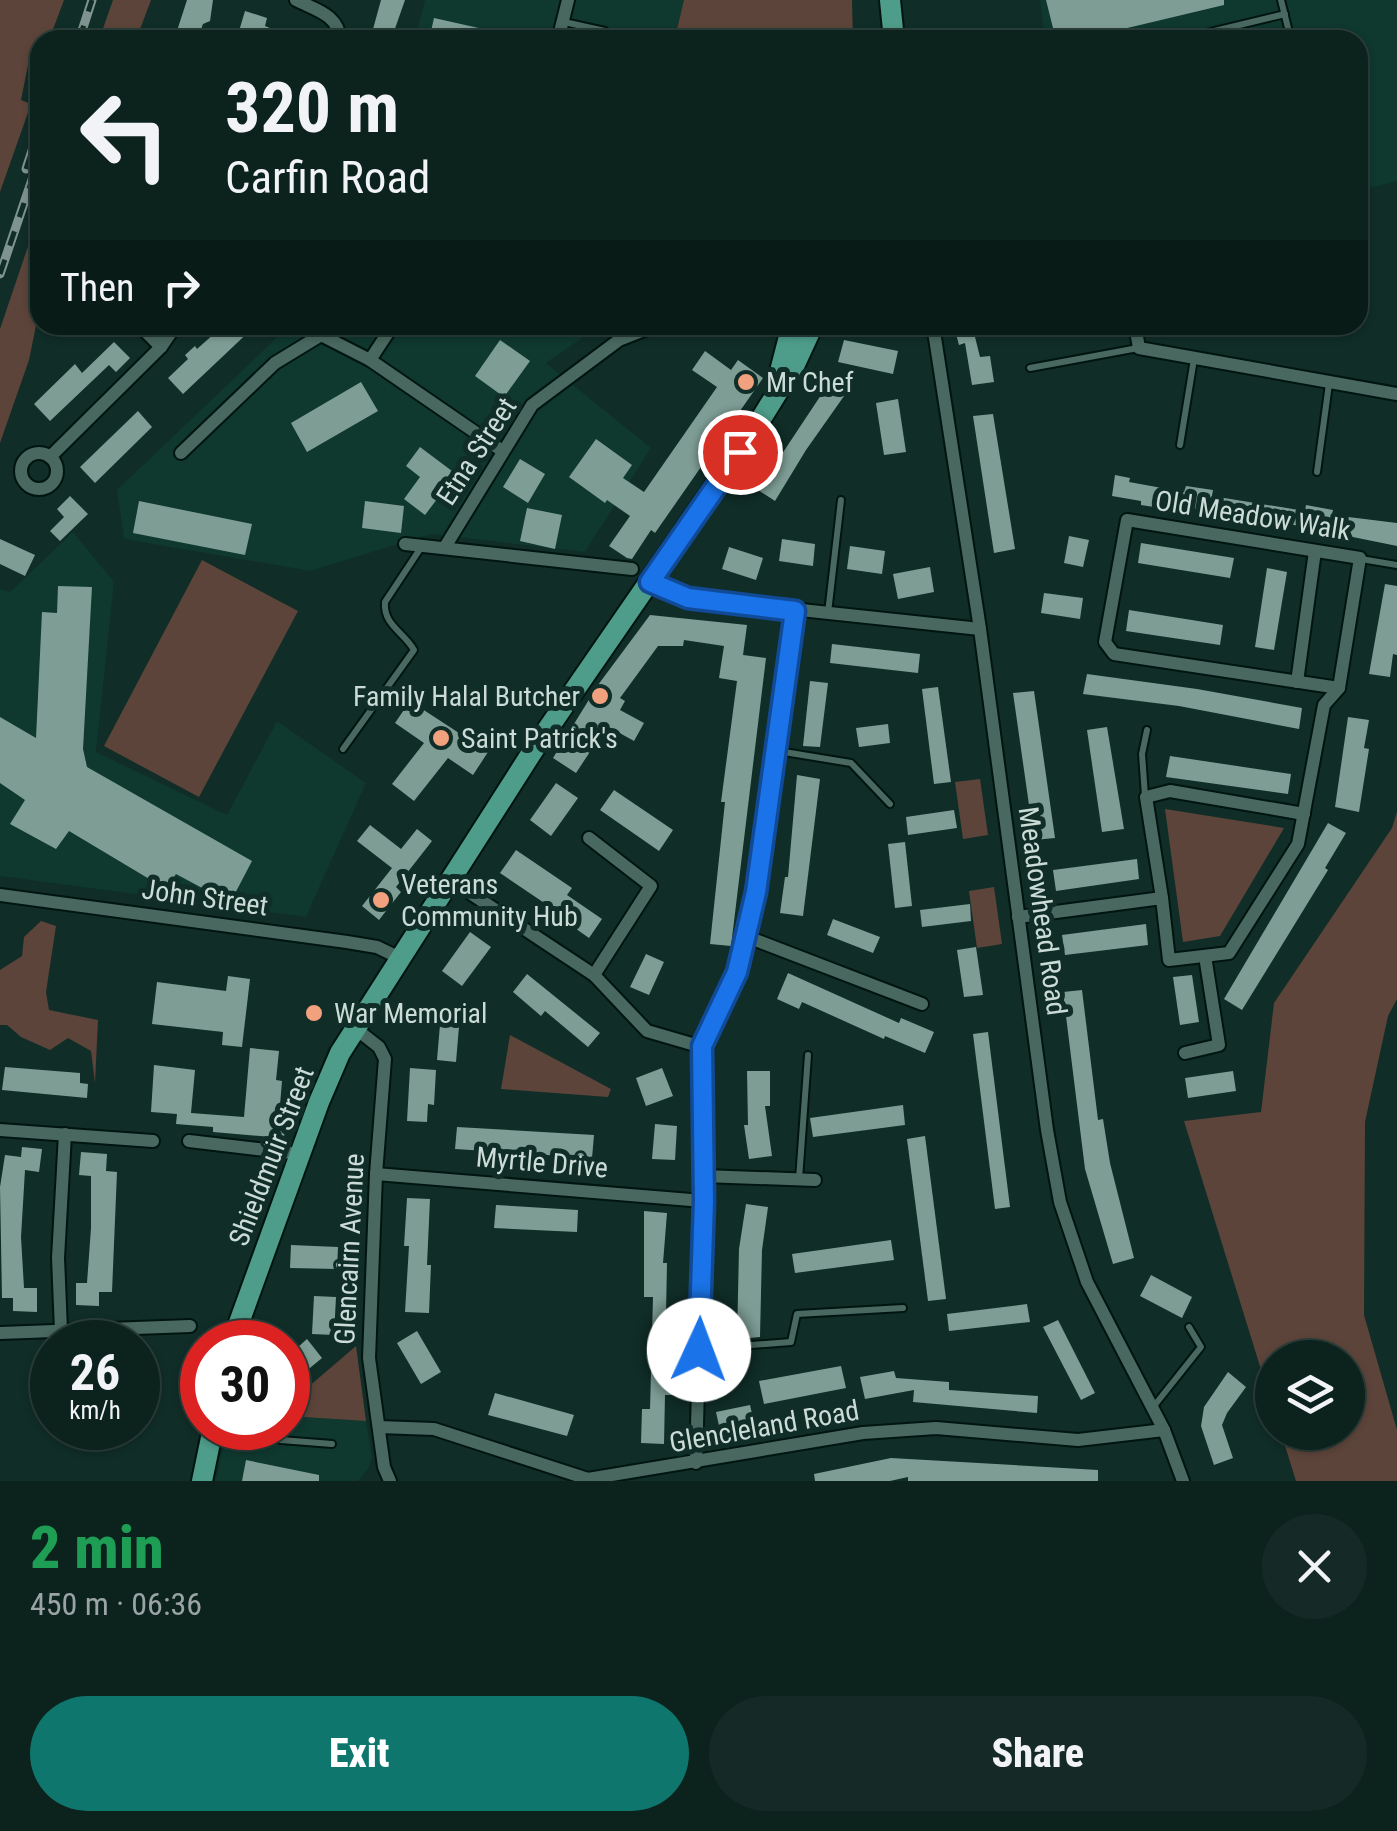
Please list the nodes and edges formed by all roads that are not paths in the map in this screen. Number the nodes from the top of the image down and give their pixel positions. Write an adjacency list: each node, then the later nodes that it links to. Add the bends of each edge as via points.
1 (296, 0): 7 (street, via 332,18)
2 (568, 0): 6 (street)
3 (890, 0): 10 (main road)
4 (1281, 0): 5 (lane)
5 (1285, 14): 11 (lane); 12 (lane)
6 (562, 22): 8 (street); 9 (lane)
7 (338, 30)
8 (560, 30)
9 (600, 30)
10 (893, 30)
11 (1219, 30)
12 (1289, 30)
13 (149, 335): 24 (street)
14 (169, 335): 24 (street)
15 (319, 335): 35 (street, via 275,362)
16 (323, 335): 27 (street)
17 (386, 335): 27 (street)
18 (632, 335): 34 (street, Etna Street, via 532,405)
19 (789, 335): 32 (main road, Shieldmuir Street)
20 (809, 335): 28 (main road, Shieldmuir Street)
21 (816, 335): 28 (street)
22 (934, 335): 49 (street, Meadowhead Road)
23 (1137, 335): 25 (street)
24 (160, 347): 36 (street)
25 (1139, 348): 26 (street); 29 (lane)
26 (1194, 358): 30 (street); 33 (lane)
27 (370, 360): 34 (street)
28 (796, 364): 32 (main road, Shieldmuir Street)
29 (1030, 368)
30 (1329, 382): 31 (street); 37 (lane)
31 (1397, 394)
32 (774, 395): 46 (main road, Shieldmuir Street)
33 (1180, 445)
34 (502, 450): 41 (street, Etna Street)
35 (181, 454)
36 (50, 458)
37 (1317, 472)
38 (841, 500): 48 (lane)
39 (405, 544): 40 (street)
40 (422, 545): 41 (street); 53 (lane, via 384,613 414,650)
41 (444, 547): 45 (street)
42 (1314, 551): 43 (street, Old Meadow Walk); 50 (street); 50 (street, Old Meadow Walk, via 1127,520 1105,642 1114,654)
43 (1360, 558): 44 (lane); 51 (street, Old Meadow Walk)
44 (1397, 565)
45 (632, 570)
46 (650, 582): 47 (street, via 688,598); 65 (main road, Shieldmuir Street)
47 (795, 611): 48 (street); 54 (street)
48 (828, 614): 49 (street)
49 (980, 629): 62 (street, Meadowhead Road)
50 (1297, 682): 51 (street, Old Meadow Walk)
51 (1339, 688): 57 (street, via 1324,704)
52 (1148, 730): 55 (lane, via 1142,754)
53 (343, 749)
54 (778, 751): 56 (lane, via 851,763); 63 (street)
55 (1146, 797): 57 (street, via 1170,791); 61 (street)
56 (890, 804)
57 (1304, 814): 64 (street, via 1298,844 1228,953)
58 (589, 838): 66 (street, via 651,886)
59 (467, 891): 66 (street)
60 (0, 895): 65 (street, John Street, via 347,942)
61 (1162, 898): 62 (street); 64 (street, via 1170,960)
62 (1018, 916): 89 (street, Meadowhead Road, via 1060,1202 1086,1282)
63 (746, 936): 67 (street); 69 (street, via 737,972)
64 (1205, 956): 70 (street, via 1219,1046)
65 (400, 958): 68 (main road, Shieldmuir Street)
66 (594, 975): 69 (street, via 646,1031)
67 (922, 1004)
68 (356, 1029): 76 (main road, Shieldmuir Street); 77 (street, Glencairn Avenue, via 385,1059)
69 (702, 1046): 78 (street)
70 (1185, 1053)
71 (808, 1056): 79 (lane)
72 (0, 1130): 73 (street)
73 (65, 1134): 75 (street); 83 (street)
74 (190, 1140): 76 (street)
75 (153, 1141)
76 (300, 1154): 84 (main road, Shieldmuir Street)
77 (376, 1174): 81 (street, Myrtle Drive); 90 (street, Glencairn Avenue, via 368,1358)
78 (703, 1176): 79 (street); 81 (street)
79 (799, 1180): 80 (street)
80 (815, 1180)
81 (704, 1201): 88 (street)
82 (903, 1308): 88 (lane, via 797,1314 791,1342)
83 (61, 1320)
84 (240, 1320)
85 (1189, 1327): 89 (lane, via 1201,1347)
86 (30, 1332): 87 (street)
87 (0, 1333)
88 (699, 1350): 95 (street)
89 (1153, 1408): 91 (street, Meadowhead Road)
90 (379, 1427): 96 (street, Glencairn Avenue); 97 (street, Glencleland Road, via 434,1429 588,1479)
91 (1164, 1430): 95 (street, Glencleland Road, via 1078,1440 936,1428 863,1433); 100 (street, Meadowhead Road)
92 (310, 1442): 93 (lane)
93 (332, 1444)
94 (209, 1450): 98 (main road)
95 (696, 1464): 97 (street, Glencleland Road)
96 (387, 1474): 99 (street)
97 (639, 1476)
98 (202, 1481)
99 (372, 1481)
100 (1183, 1481)

